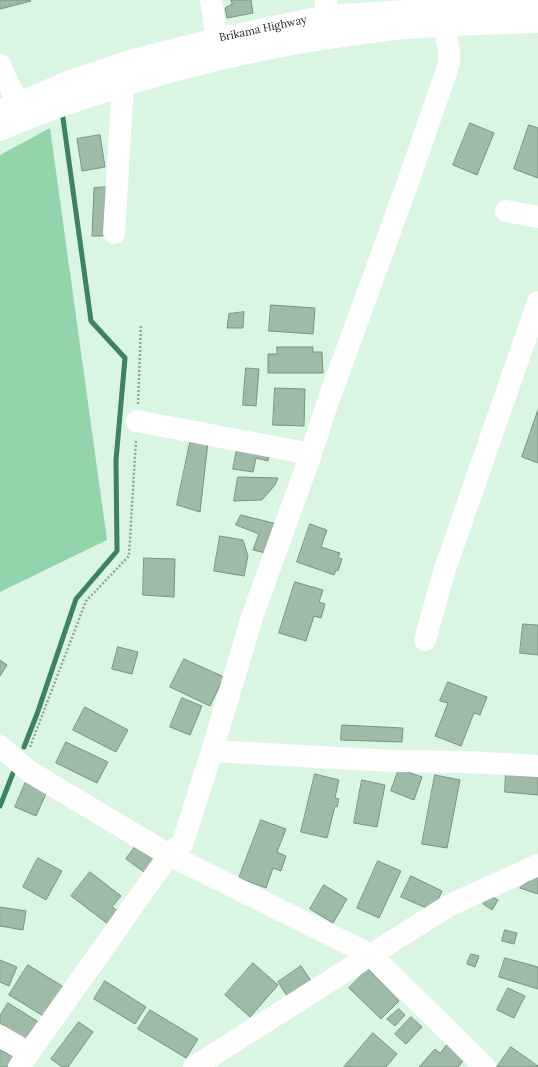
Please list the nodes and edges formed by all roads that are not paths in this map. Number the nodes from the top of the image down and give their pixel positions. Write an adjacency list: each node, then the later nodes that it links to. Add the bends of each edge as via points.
1 (211, 0): 6 (main road)
2 (526, 2): 3 (main road, Brikama Highway)
3 (326, 8): 6 (main road, Brikama Highway)
4 (538, 22): 5 (main road, Brikama Highway)
5 (444, 25): 8 (main road, Brikama Highway, via 292,43 232,55); 16 (main road, via 449,64)
6 (217, 38): 9 (main road, Brikama Highway, via 133,60 68,82)
7 (0, 65): 9 (main road)
8 (124, 85): 10 (main road, Brikama Highway); 13 (main road)
9 (9, 107)
10 (0, 130)
11 (506, 211): 12 (main road)
12 (538, 217)
13 (114, 233)
14 (538, 302): 17 (main road, via 445,569)
15 (137, 421): 16 (main road)
16 (311, 454): 19 (main road, via 253,614)
17 (425, 640)
18 (0, 746): 21 (main road, via 30,772)
19 (212, 751): 20 (main road); 21 (main road, via 183,842)
20 (538, 766)
21 (169, 855): 23 (main road); 25 (main road)
22 (538, 865): 23 (main road, via 448,906)
23 (371, 955): 26 (main road); 27 (main road)
24 (0, 1036): 25 (main road)
25 (24, 1060)
26 (194, 1067)
27 (485, 1067)

